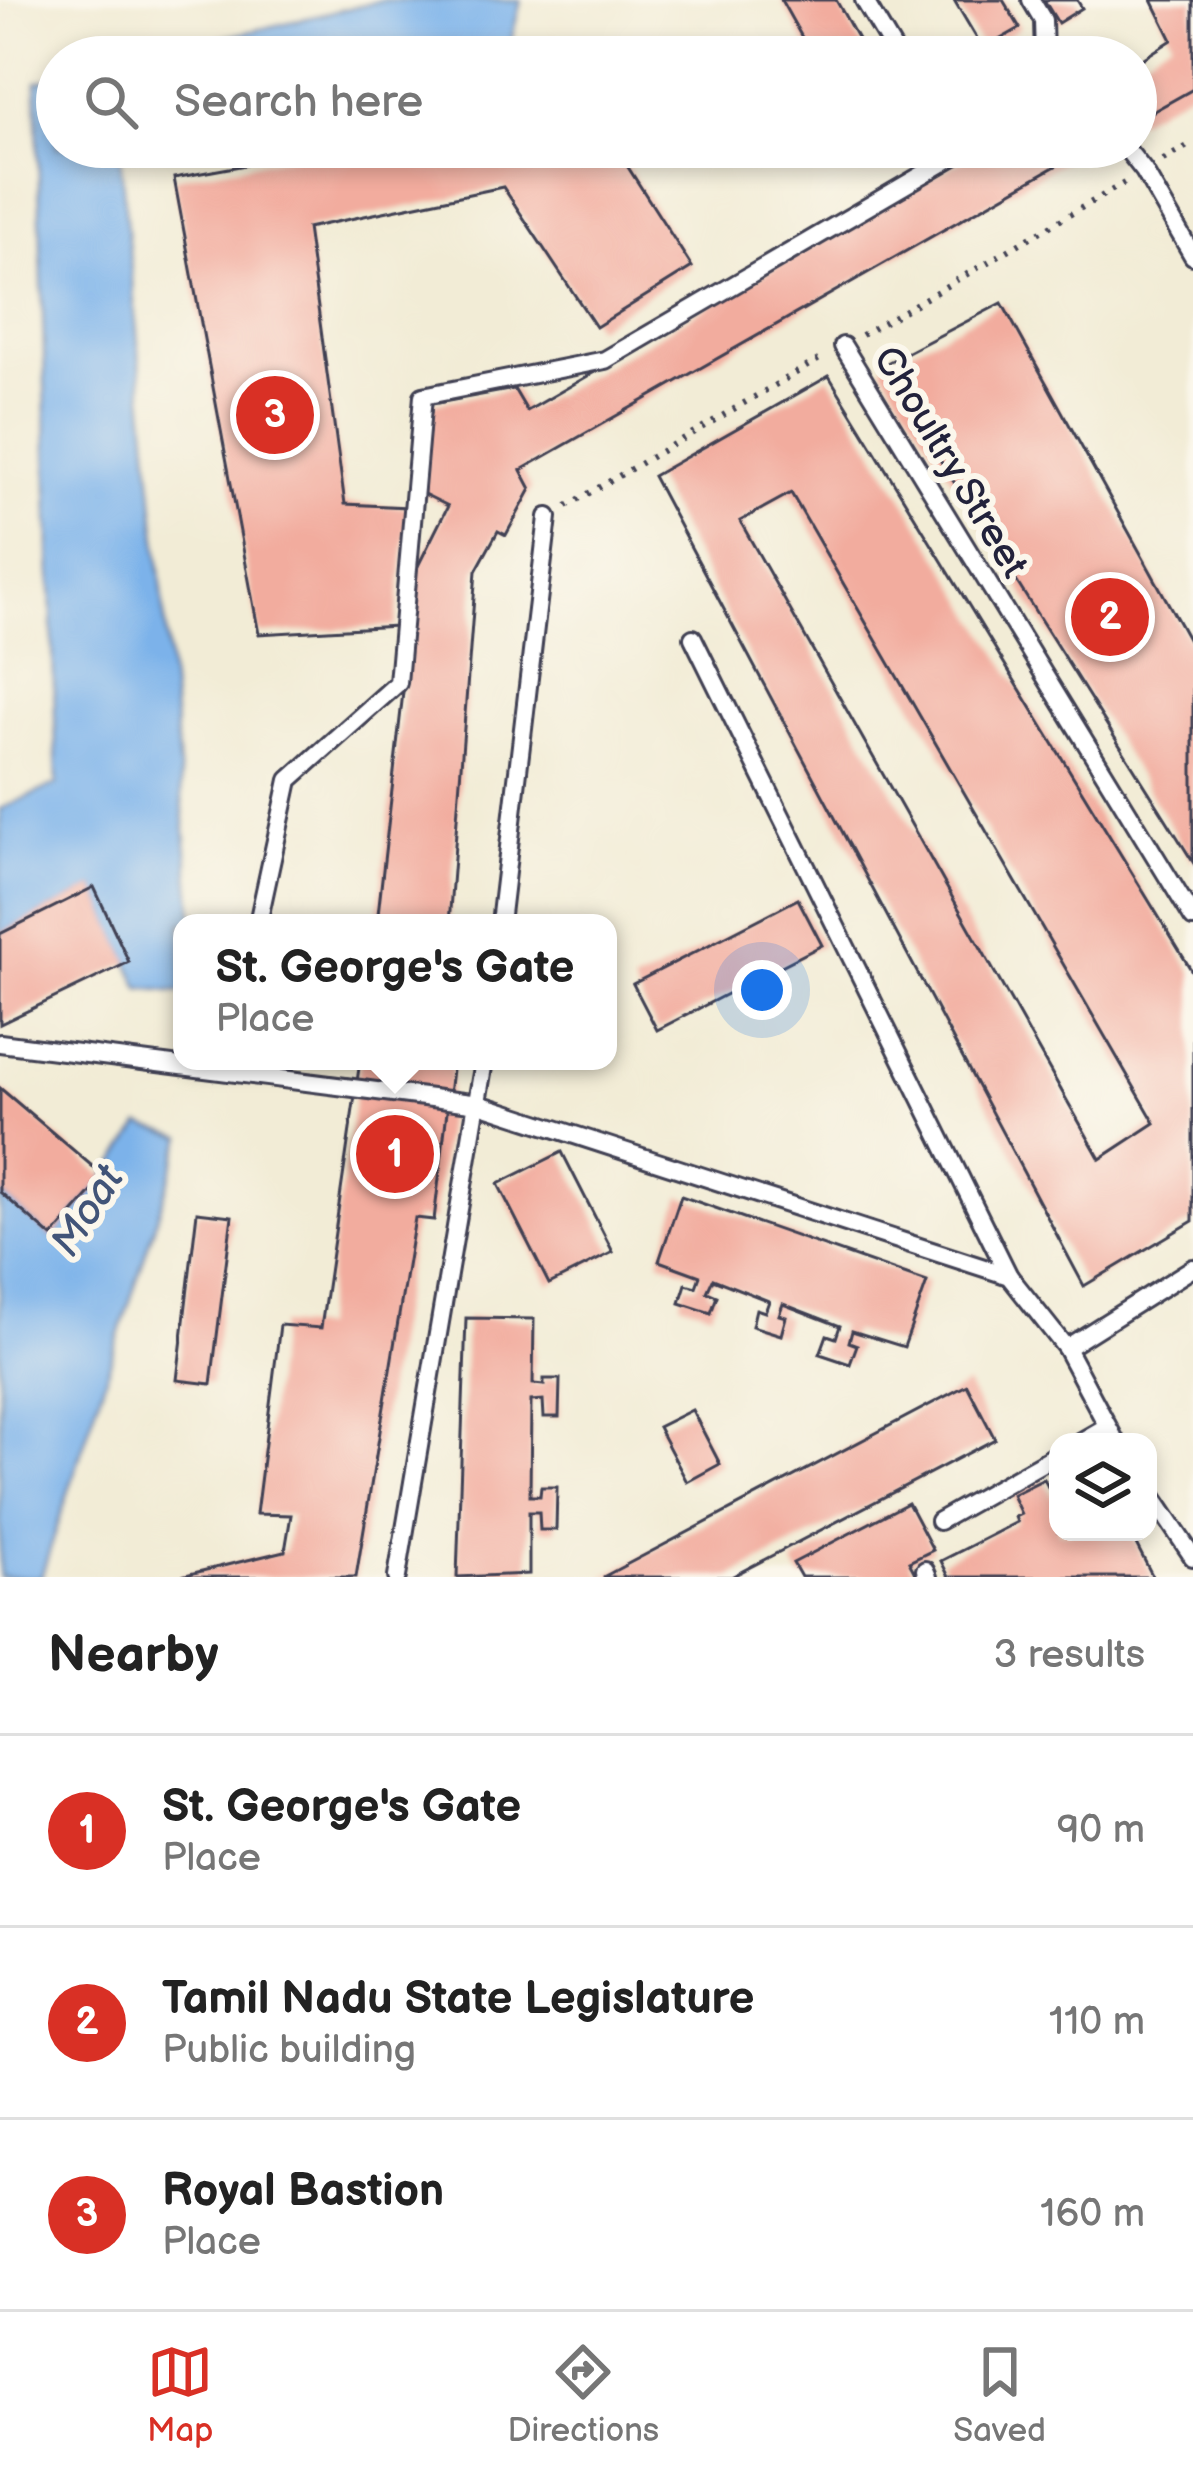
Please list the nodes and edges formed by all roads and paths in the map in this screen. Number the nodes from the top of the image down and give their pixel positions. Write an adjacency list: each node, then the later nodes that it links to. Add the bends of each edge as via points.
1 (864, 0): 3 (lane)
2 (1030, 0): 4 (lane)
3 (885, 36)
4 (1043, 36)
5 (1193, 143): 6 (path)
6 (1157, 164)
7 (934, 168): 15 (lane, via 605,360 423,396 398,683 289,780)
8 (1142, 168): 10 (lane)
9 (1149, 168): 10 (path)
10 (1144, 171): 11 (lane); 12 (path)
11 (1193, 256)
12 (843, 346): 13 (path); 17 (lane, Choultry Street)
13 (548, 517): 16 (lane)
14 (693, 638): 24 (lane)
15 (260, 914)
16 (501, 914)
17 (1193, 918)
18 (0, 1043): 19 (lane)
19 (173, 1061)
20 (243, 1070): 22 (lane)
21 (483, 1070): 22 (lane)
22 (479, 1104): 24 (lane); 31 (lane)
23 (1193, 1268): 25 (lane)
24 (1009, 1276): 25 (lane)
25 (1066, 1348): 26 (lane)
26 (1110, 1433)
27 (1049, 1459): 29 (lane)
28 (1157, 1503): 30 (lane)
29 (938, 1521)
30 (1193, 1557)
31 (397, 1577)

